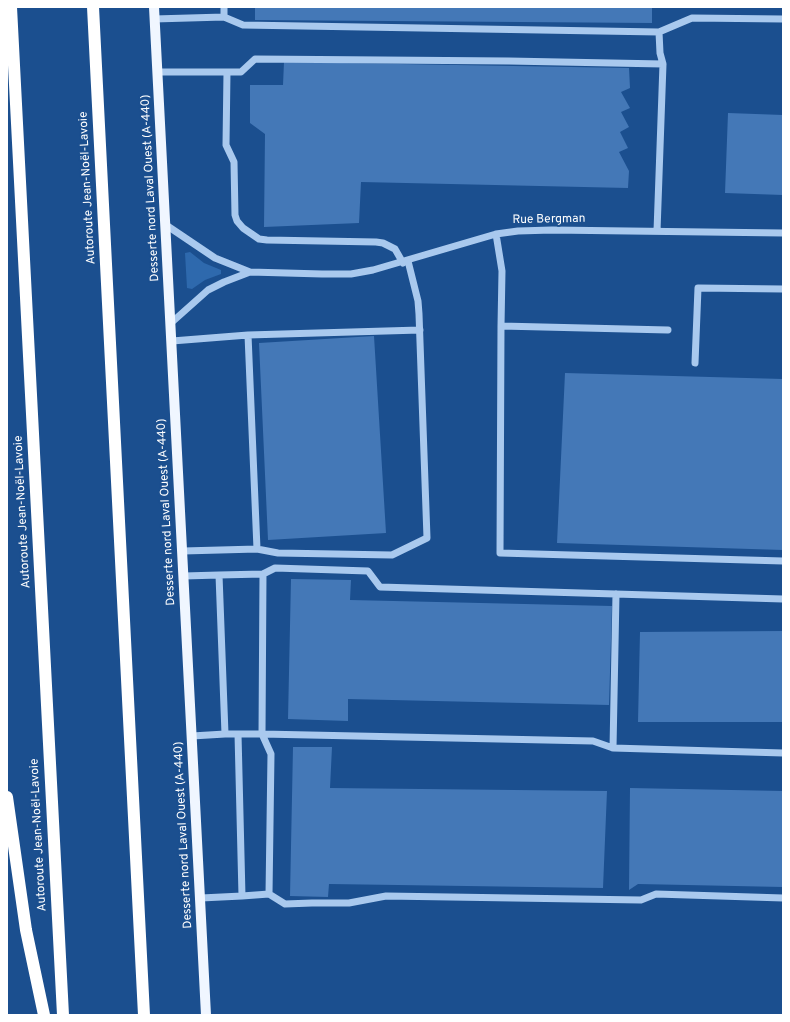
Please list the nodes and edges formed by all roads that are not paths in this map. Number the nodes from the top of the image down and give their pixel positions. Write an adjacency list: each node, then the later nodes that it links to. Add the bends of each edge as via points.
1 (11, 7): 46 (highway, Autoroute Jean-Noël-Lavoie)
2 (93, 7): 47 (highway, Autoroute Jean-Noël-Lavoie)
3 (154, 7): 6 (main road, Desserte nord Laval Ouest (A-440))
4 (224, 7): 5 (street)
5 (224, 17): 6 (street); 8 (street, via 243,25)
6 (154, 19): 10 (main road, Desserte nord Laval Ouest (A-440))
7 (783, 19): 8 (street, via 692,18)
8 (659, 32): 9 (street)
9 (663, 64): 11 (street, via 502,60 255,59 241,72); 13 (street)
10 (158, 72): 11 (street); 12 (main road, Desserte nord Laval Ouest (A-440))
11 (227, 72): 16 (street, via 226,146 234,162 235,215 242,228 259,239 267,240 383,243 395,249)
12 (166, 225): 17 (street, Rue Bergman, via 215,258); 19 (main road, Desserte nord Laval Ouest (A-440))
13 (657, 231): 14 (street, Rue Bergman); 15 (street, Rue Bergman, via 529,230)
14 (783, 233)
15 (496, 234): 16 (street, Rue Bergman); 20 (street, via 502,271)
16 (406, 262): 17 (street, Rue Bergman, via 351,274); 21 (street, via 418,301)
17 (250, 272): 19 (street, Rue Bergman, via 208,290)
18 (783, 289): 25 (street, via 698,288)
19 (171, 323): 24 (main road, Desserte nord Laval Ouest (A-440))
20 (501, 326): 22 (street); 28 (street, via 500,553)
21 (420, 330): 23 (street); 26 (street, via 427,538 392,555 278,553)
22 (668, 330)
23 (248, 335): 24 (street); 26 (street)
24 (172, 341): 27 (main road, Desserte nord Laval Ouest (A-440))
25 (695, 363)
26 (257, 549): 27 (street)
27 (183, 551): 31 (main road, Desserte nord Laval Ouest (A-440))
28 (783, 561)
29 (263, 574): 30 (street); 32 (street, via 275,568 368,571 380,587); 36 (street)
30 (219, 575): 31 (street); 34 (street)
31 (184, 576): 37 (main road, Desserte nord Laval Ouest (A-440))
32 (616, 594): 33 (street); 38 (street)
33 (783, 599)
34 (225, 734): 35 (street); 37 (street)
35 (238, 734): 36 (street); 42 (street)
36 (262, 734): 38 (street, via 593,741); 41 (street, via 271,754)
37 (192, 736): 43 (main road, Desserte nord Laval Ouest (A-440))
38 (613, 748): 39 (street)
39 (783, 753)
40 (7, 797): 45 (highway, via 26,930)
41 (269, 894): 42 (street); 44 (street, via 286,904 349,903 386,896 641,900 656,894)
42 (242, 896): 43 (street)
43 (200, 898): 48 (main road, Desserte nord Laval Ouest (A-440))
44 (783, 898)
45 (44, 1015)
46 (63, 1015)
47 (144, 1015)
48 (206, 1015)

